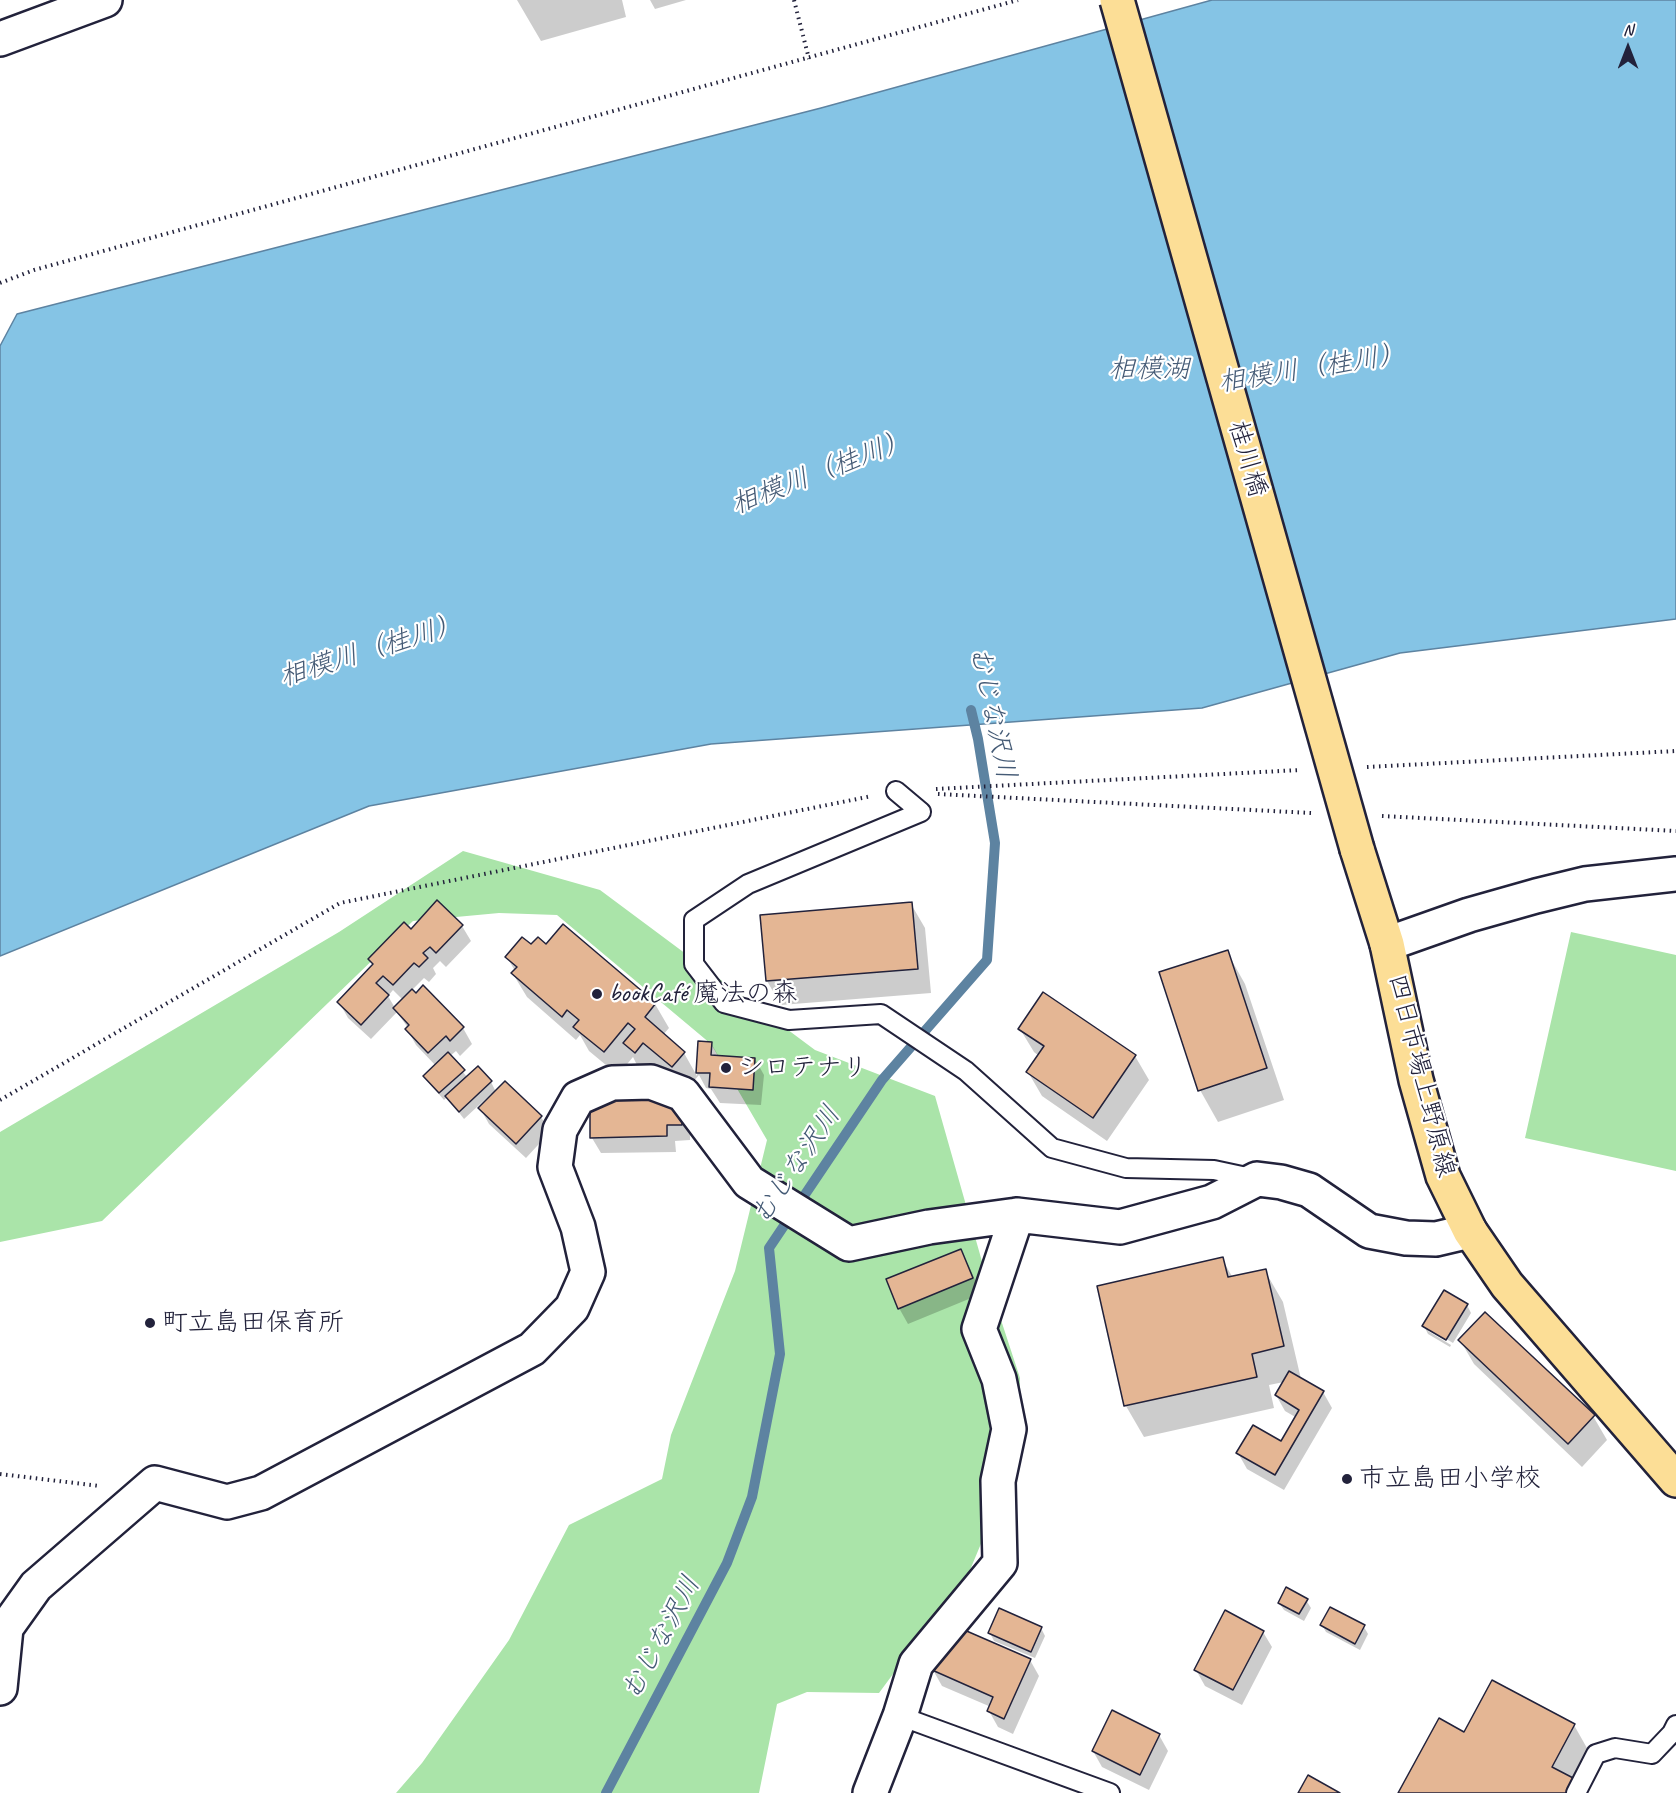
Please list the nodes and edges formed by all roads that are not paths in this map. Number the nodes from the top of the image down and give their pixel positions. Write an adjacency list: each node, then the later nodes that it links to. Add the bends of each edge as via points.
1 (105, 0): 3 (street)
2 (1117, 0): 5 (main road, 桂川橋, bridge)
3 (0, 39)
4 (896, 791): 8 (lane, via 921,812 748,884 694,920 694,964 724,1003 789,1020 881,1014 966,1071 1052,1148 1126,1168 1214,1170)
5 (1357, 849): 7 (main road, 四日市場上野原線)
6 (1676, 874): 7 (street, via 1585,884 1469,915)
7 (1387, 944): 10 (main road, 四日市場上野原線, via 1416,1080 1443,1176)
8 (1257, 1179): 9 (street, via 1212,1202 1120,1227); 10 (street, via 1309,1190 1369,1231 1436,1239)
9 (1017, 1215): 12 (street, via 929,1227 849,1244 749,1182 683,1094 651,1082 612,1083 578,1098 560,1130 555,1167 578,1227 588,1272 572,1308 532,1349 261,1493 227,1502 155,1483 36,1586 6,1628); 13 (street, via 979,1329 999,1379 1009,1430 999,1481 1000,1563 916,1664)
10 (1470, 1231): 11 (main road, 四日市場上野原線, via 1507,1285)
11 (1676, 1480)
12 (0, 1688)
13 (900, 1716): 15 (street); 16 (lane)
14 (1676, 1725): 17 (lane, via 1652,1754 1615,1748 1596,1754)
15 (870, 1793)
16 (1110, 1793)
17 (1576, 1793)

